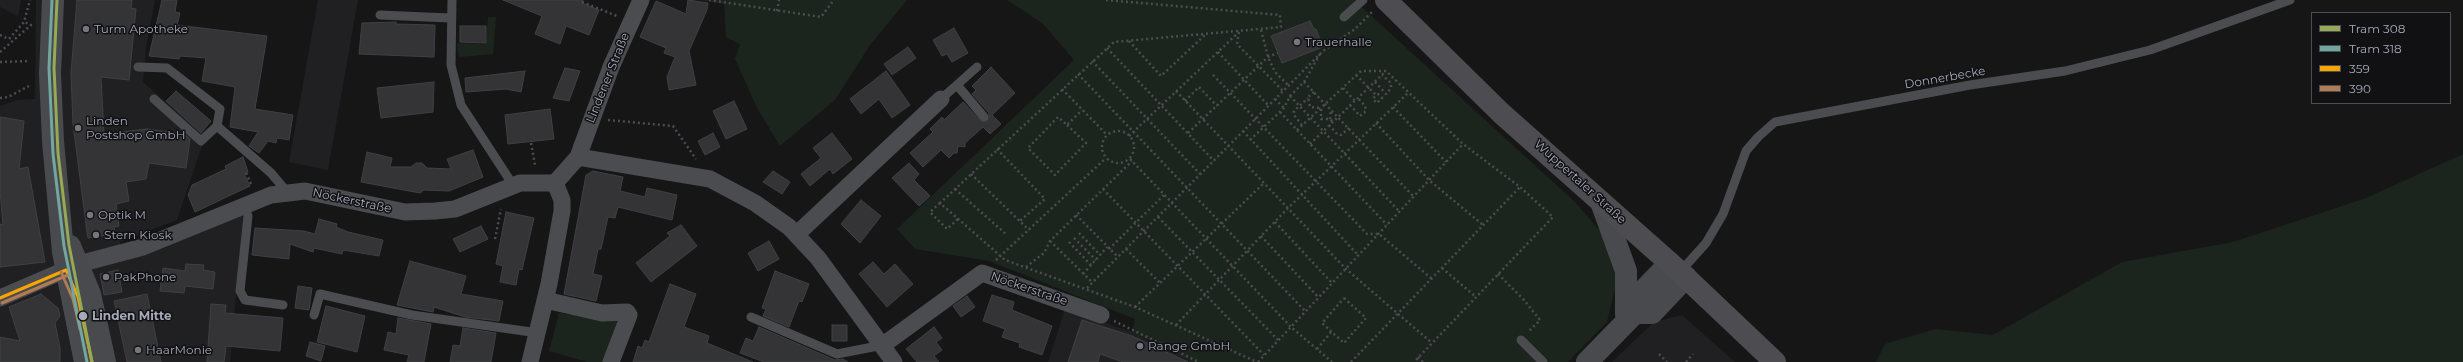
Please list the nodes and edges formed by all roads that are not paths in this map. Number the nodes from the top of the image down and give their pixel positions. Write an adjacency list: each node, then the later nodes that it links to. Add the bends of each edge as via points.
1 (53, 0): 24 (street, via 50,74 52,128 62,231)
2 (452, 0): 9 (lane)
3 (640, 0): 17 (street, Lindener Straße, via 611,67)
4 (1363, 0): 8 (lane)
5 (1386, 0): 21 (main road, Wuppertaler Straße, via 1490,102)
6 (2290, 0): 25 (lane, Donnerbecke, via 2150,50 2065,72 1970,85 1775,122 1746,151 1723,214 1706,243)
7 (380, 16): 9 (lane)
8 (1344, 17)
9 (450, 18): 19 (lane, via 451,65 461,105)
10 (138, 67): 16 (lane, via 167,68 220,108)
11 (977, 67): 12 (lane)
12 (957, 85): 14 (lane); 15 (lane)
13 (154, 99): 16 (lane, via 202,141)
14 (941, 99): 23 (street)
15 (984, 117)
16 (217, 126): 20 (lane, via 271,173)
17 (578, 157): 18 (street); 23 (street, via 710,179 755,202)
18 (555, 183): 19 (street, Nöckerstraße, via 524,182); 28 (street, via 562,200 562,211)
19 (506, 188): 20 (street, Nöckerstraße, via 455,209 412,212 386,209 319,193)
20 (287, 192): 22 (street, Nöckerstraße)
21 (1601, 202): 25 (main road, Wuppertaler Straße); 33 (street, via 1626,271)
22 (244, 204): 24 (street, Nöckerstraße, via 143,247); 29 (lane, via 248,216 240,291 245,300)
23 (796, 234): 36 (street, via 818,258)
24 (72, 267): 26 (lane); 26 (lane); 27 (street, Nöckerstraße); 37 (street); 39 (street, via 93,304)
25 (1679, 271): 33 (street, via 1639,295); 45 (main road, Wuppertaler Straße)
26 (78, 297): 38 (lane)
27 (0, 298)
28 (545, 300): 34 (street); 41 (street, via 602,313 627,312)
29 (283, 305)
30 (314, 315): 34 (lane, via 320,294 412,315)
31 (1101, 315): 36 (street, Nöckerstraße, via 982,273)
32 (751, 317): 36 (lane, via 837,354)
33 (1630, 318): 44 (street)
34 (538, 333): 40 (street)
35 (1521, 340): 43 (lane)
36 (883, 345): 42 (street)
37 (84, 362)
38 (92, 362)
39 (105, 362)
40 (530, 362)
41 (611, 362)
42 (894, 362)
43 (1543, 362)
44 (1587, 362)
45 (1775, 362)

